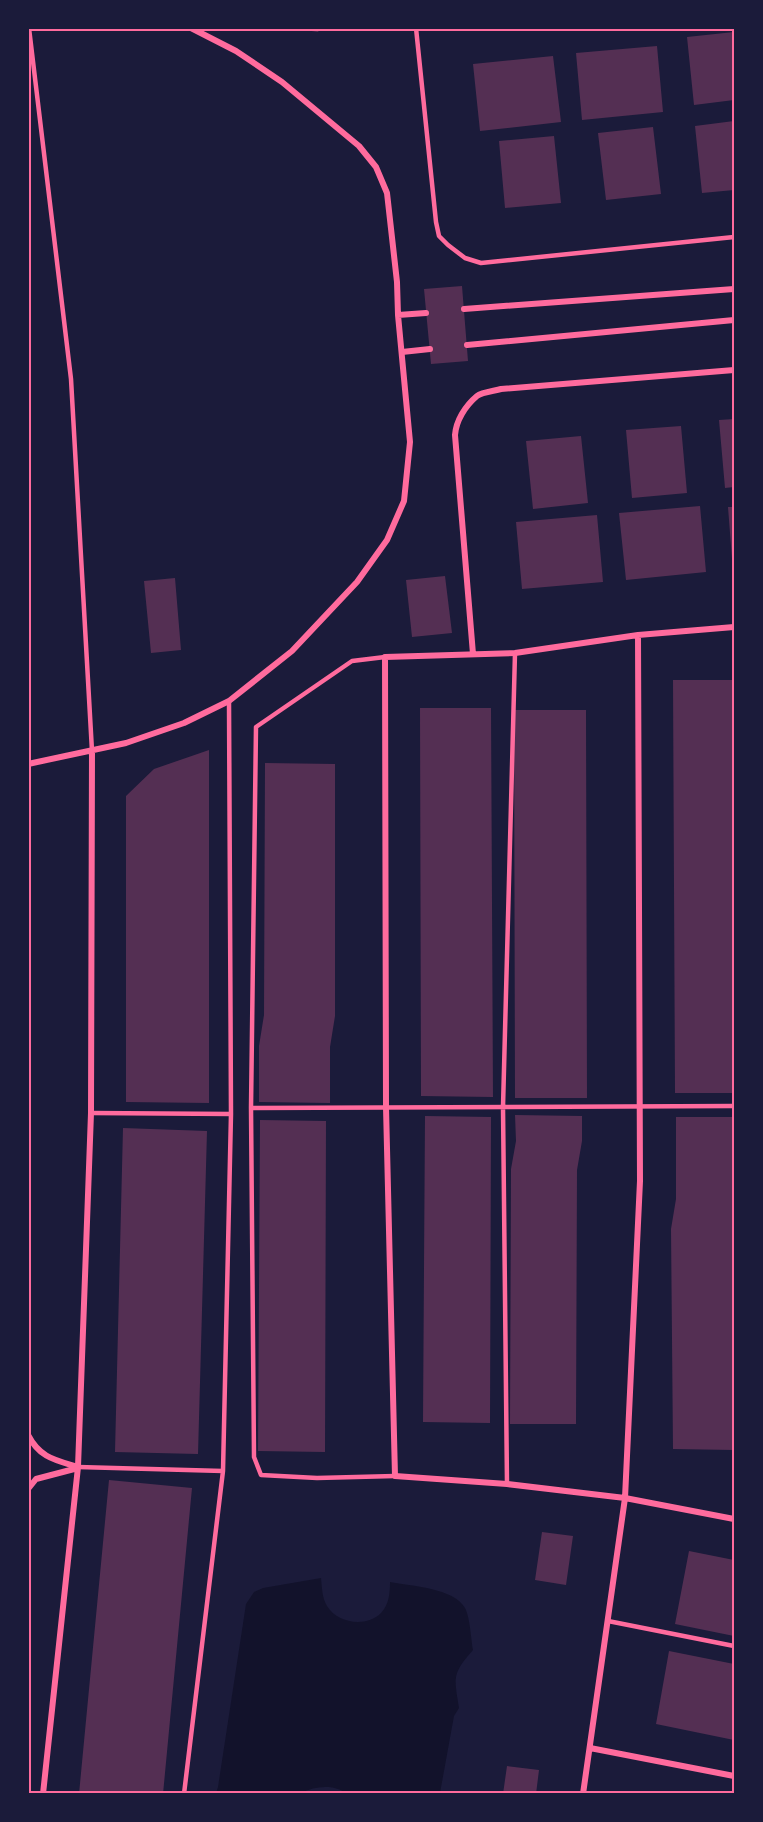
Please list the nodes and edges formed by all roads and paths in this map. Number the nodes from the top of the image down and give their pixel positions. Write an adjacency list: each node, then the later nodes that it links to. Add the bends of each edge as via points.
1 (29, 28): 22 (lane, via 71,379)
2 (191, 28): 10 (street, via 236,51 282,82 359,146 376,167 387,193)
3 (293, 28): 5 (lane)
4 (416, 28): 6 (lane, via 436,222 439,236 465,258 481,263)
5 (318, 29)
6 (735, 237)
7 (735, 289): 8 (street)
8 (464, 309)
9 (426, 313): 10 (street)
10 (399, 315): 14 (street)
11 (735, 320): 12 (street)
12 (467, 345)
13 (430, 349): 14 (street)
14 (402, 352): 21 (street, via 410,442 404,501 387,540 357,582 292,651)
15 (735, 370): 19 (street, via 501,389 478,395 463,411 455,435)
16 (735, 627): 17 (street)
17 (638, 636): 18 (street); 24 (street)
18 (514, 652): 19 (street); 27 (lane)
19 (472, 654): 20 (street)
20 (385, 657): 26 (street); 28 (lane, via 352,661 256,727)
21 (229, 701): 22 (street, via 184,723); 30 (lane)
22 (92, 751): 23 (street); 29 (street)
23 (28, 764)
24 (639, 1106): 25 (lane); 27 (lane); 37 (street, via 640,1181)
25 (735, 1106)
26 (386, 1107): 27 (lane); 28 (lane); 34 (street)
27 (503, 1107): 35 (lane)
28 (250, 1108): 34 (lane, via 255,1457 261,1475)
29 (91, 1113): 30 (lane); 32 (street)
30 (231, 1114): 33 (lane)
31 (28, 1435): 32 (street, via 47,1458)
32 (78, 1467): 33 (lane); 36 (street, via 36,1479); 43 (street)
33 (223, 1472): 44 (lane)
34 (395, 1476): 35 (street)
35 (507, 1484): 37 (street)
36 (28, 1489)
37 (625, 1498): 38 (street); 39 (street)
38 (735, 1519)
39 (608, 1621): 40 (lane); 41 (street)
40 (735, 1646)
41 (590, 1748): 42 (street); 45 (street)
42 (735, 1776)
43 (43, 1794)
44 (184, 1794)
45 (583, 1794)

